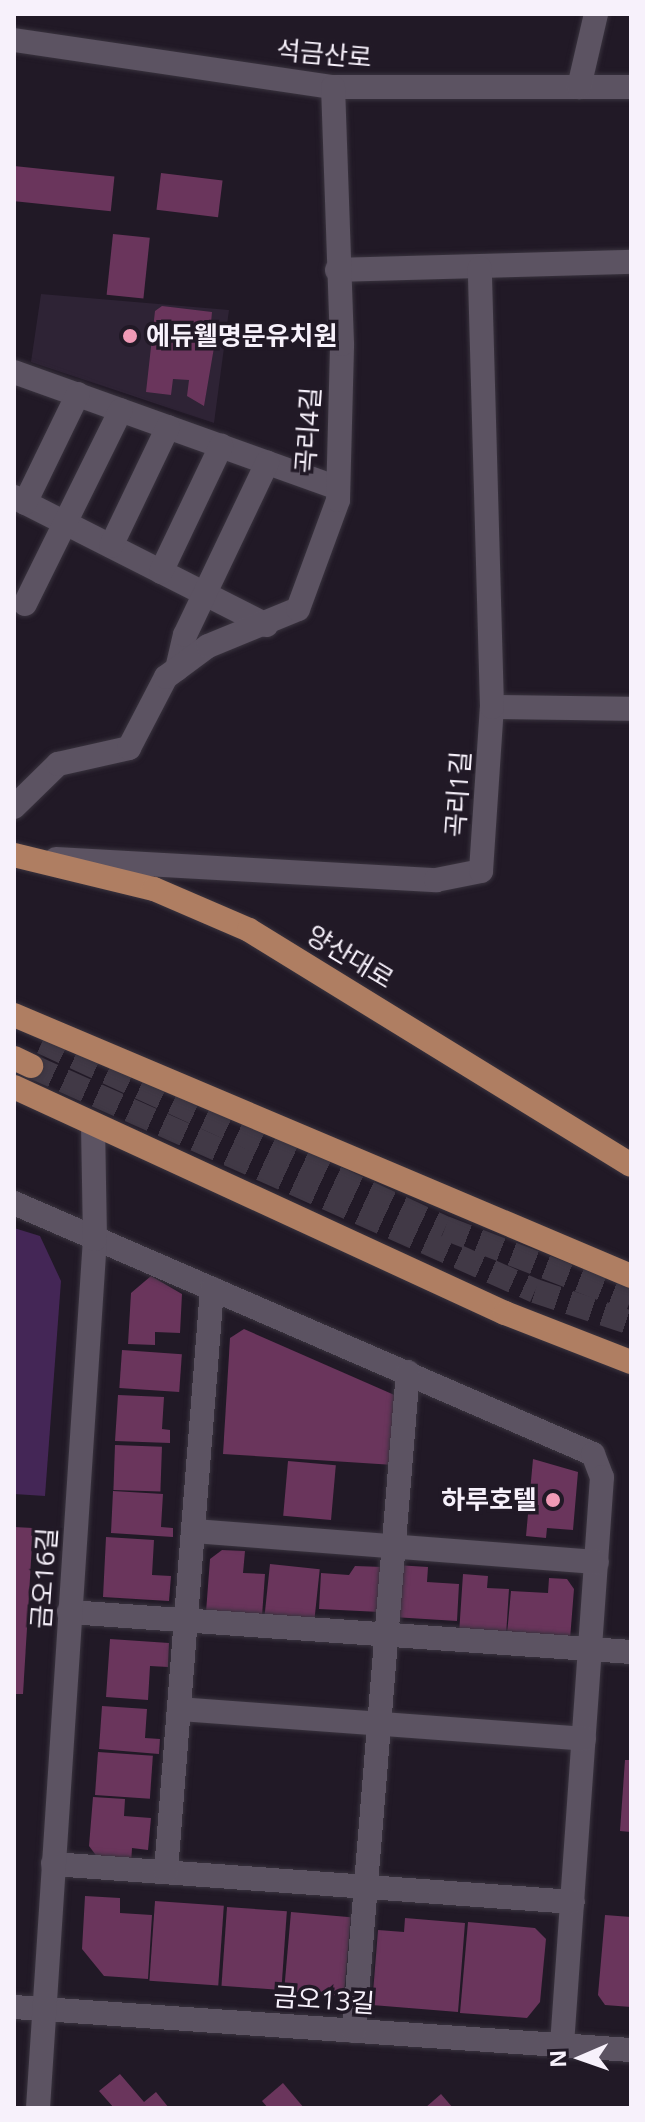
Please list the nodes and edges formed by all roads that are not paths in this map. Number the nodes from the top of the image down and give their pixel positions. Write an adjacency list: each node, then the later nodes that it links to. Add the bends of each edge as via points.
1 (596, 14): 4 (street)
2 (14, 40): 3 (street, 석금산로)
3 (333, 87): 4 (street, 석금산로); 8 (street, 곡리4길)
4 (579, 87): 5 (street, 석금산로)
5 (631, 87)
6 (631, 262): 7 (street)
7 (480, 268): 8 (street); 24 (street, 곡리1길)
8 (337, 270): 15 (street, 곡리4길, via 342,344)
9 (14, 372): 10 (street, 곡리4길)
10 (78, 394): 11 (street, 곡리4길); 16 (street)
11 (121, 410): 12 (street, 곡리4길); 17 (street)
12 (168, 427): 13 (street, 곡리4길); 18 (street)
13 (221, 446): 14 (street, 곡리4길); 19 (street)
14 (267, 463): 15 (street, 곡리4길); 20 (street)
15 (335, 487): 22 (street, via 338,500 298,609)
16 (19, 500): 17 (street)
17 (63, 522): 18 (street); 21 (street)
18 (111, 546): 19 (street)
19 (161, 572): 20 (street)
20 (208, 596): 22 (street); 23 (street, via 185,635)
21 (25, 604)
22 (266, 625): 23 (street, via 208,646)
23 (177, 669): 26 (street, via 129,748 58,764)
24 (492, 707): 25 (street); 27 (street, 곡리1길, via 481,871 436,880)
25 (631, 709)
26 (14, 807)
27 (22, 856): 33 (main road, 양산대로, via 154,889 249,930)
28 (14, 1015): 36 (main road)
29 (14, 1030): 30 (main road)
30 (42, 1042)
31 (14, 1087): 32 (main road)
32 (93, 1126): 35 (street, 금오16길); 38 (main road, via 505,1313)
33 (631, 1165)
34 (14, 1203): 35 (street)
35 (95, 1239): 37 (street); 43 (street, 금오16길)
36 (631, 1276)
37 (212, 1289): 39 (street); 40 (street)
38 (631, 1362)
39 (408, 1372): 41 (street); 42 (street, via 593,1454 602,1477)
40 (193, 1531): 41 (street); 44 (street)
41 (394, 1547): 42 (street); 45 (street)
42 (597, 1562): 46 (street)
43 (69, 1612): 44 (street); 51 (street, 금오16길)
44 (186, 1622): 45 (street); 48 (street)
45 (387, 1636): 46 (street); 49 (street)
46 (591, 1650): 47 (street); 50 (street)
47 (631, 1652)
48 (179, 1709): 49 (street); 52 (street)
49 (379, 1723): 50 (street); 53 (street)
50 (584, 1739): 54 (street)
51 (53, 1864): 52 (street); 56 (street, 금오16길)
52 (166, 1871): 53 (street)
53 (366, 1886): 54 (street); 57 (street)
54 (573, 1902): 58 (street)
55 (14, 2007): 56 (street, 금오13길)
56 (43, 2009): 57 (street, 금오13길); 60 (street, 금오16길)
57 (354, 2031): 58 (street, 금오13길)
58 (562, 2045): 59 (street, 금오13길)
59 (631, 2050)
60 (38, 2108)

